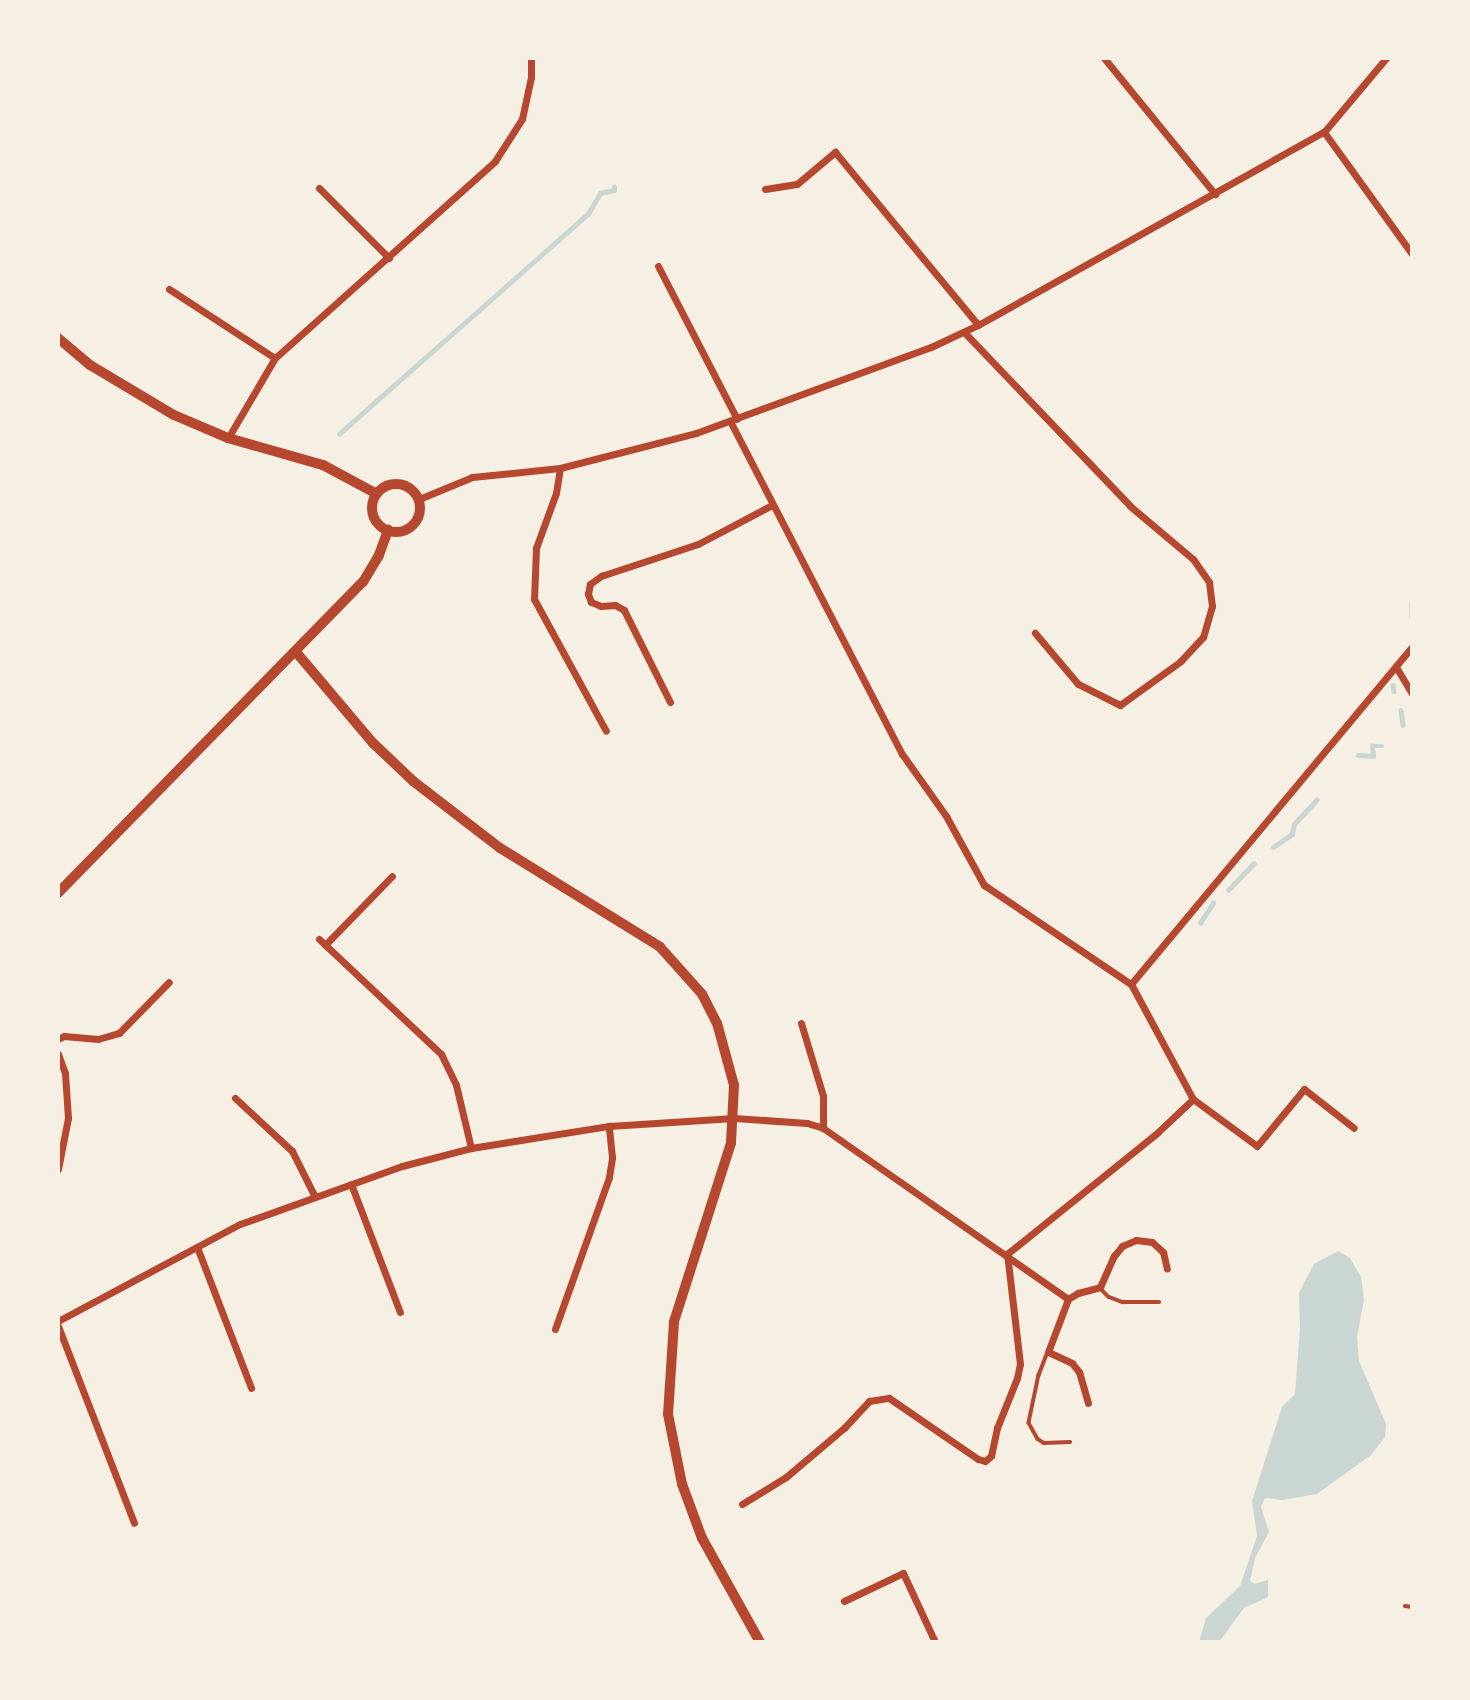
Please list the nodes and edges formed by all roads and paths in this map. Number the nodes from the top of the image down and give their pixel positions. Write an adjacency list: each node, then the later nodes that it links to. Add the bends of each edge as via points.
1 (531, 58): 9 (street, via 528,101 506,146 480,177)
2 (1104, 58): 7 (street)
3 (1386, 58): 4 (street)
4 (1324, 132): 7 (street); 8 (street)
5 (319, 188): 9 (street)
6 (765, 189): 12 (street, via 797,184 835,152)
7 (1215, 194): 12 (street)
8 (1412, 254)
9 (389, 258): 15 (street)
10 (658, 266): 16 (street)
11 (169, 289): 15 (street)
12 (978, 325): 13 (street)
13 (964, 332): 16 (street); 23 (street, via 1130,506 1193,559 1209,582 1212,606 1203,637 1181,661 1120,705 1078,684)
14 (58, 338): 17 (street, via 90,365 146,400)
15 (275, 358): 17 (street)
16 (734, 420): 18 (street); 21 (street)
17 (228, 438): 19 (street, via 323,465)
18 (560, 468): 20 (street, via 472,477); 29 (street, via 536,548 534,599)
19 (377, 494): 20 (street, via 399,484); 22 (street, via 373,514)
20 (419, 499): 22 (street, via 416,522 403,531)
21 (772, 505): 28 (street, via 698,544 601,576 590,584 591,602 624,610); 33 (street, via 902,754 946,816 984,885)
22 (388, 530): 25 (street, via 363,582)
23 (1035, 633)
24 (1412, 647): 26 (street)
25 (296, 652): 31 (street); 39 (street, via 373,743 413,781 500,848 660,947 683,970 702,994 721,1032 734,1085)
26 (1396, 667): 27 (street); 33 (street)
27 (1412, 694)
28 (670, 702)
29 (606, 731)
30 (392, 876): 43 (street, via 322,942 441,1054 450,1069)
31 (58, 893)
32 (169, 982): 35 (street, via 119,1033 98,1039)
33 (1131, 984): 38 (street)
34 (801, 1023): 41 (street, via 823,1096)
35 (58, 1039)
36 (58, 1054): 44 (street, via 65,1073 68,1118)
37 (235, 1098): 46 (street, via 292,1151)
38 (1193, 1099): 42 (street, via 1257,1146 1304,1089); 48 (street)
39 (734, 1118): 40 (street); 41 (street); 65 (street, via 722,1179 674,1322 668,1414 682,1485 702,1538)
40 (609, 1126): 43 (street); 55 (street, via 610,1177)
41 (823, 1128): 48 (street)
42 (1354, 1128)
43 (471, 1147): 45 (street)
44 (58, 1168)
45 (351, 1184): 46 (street); 53 (street)
46 (315, 1197): 47 (street, via 240,1224)
47 (197, 1247): 54 (street); 57 (street)
48 (1007, 1254): 51 (street); 60 (street, via 1020,1364 991,1456 985,1461 978,1459 889,1398 869,1401 786,1477)
49 (1167, 1269): 50 (street, via 1163,1252 1152,1242 1136,1240 1114,1256)
50 (1100, 1287): 51 (street); 52 (lane, via 1123,1302)
51 (1068, 1300): 56 (street)
52 (1159, 1301)
53 (400, 1312)
54 (58, 1324): 61 (street)
55 (555, 1329)
56 (1048, 1352): 58 (street, via 1072,1363); 59 (lane, via 1029,1423 1044,1443)
57 (251, 1388)
58 (1088, 1402)
59 (1070, 1443)
60 (742, 1504)
61 (134, 1523)
62 (844, 1601): 66 (street, via 903,1573)
63 (1405, 1606): 64 (lane)
64 (1412, 1607)
65 (760, 1642)
66 (935, 1642)

